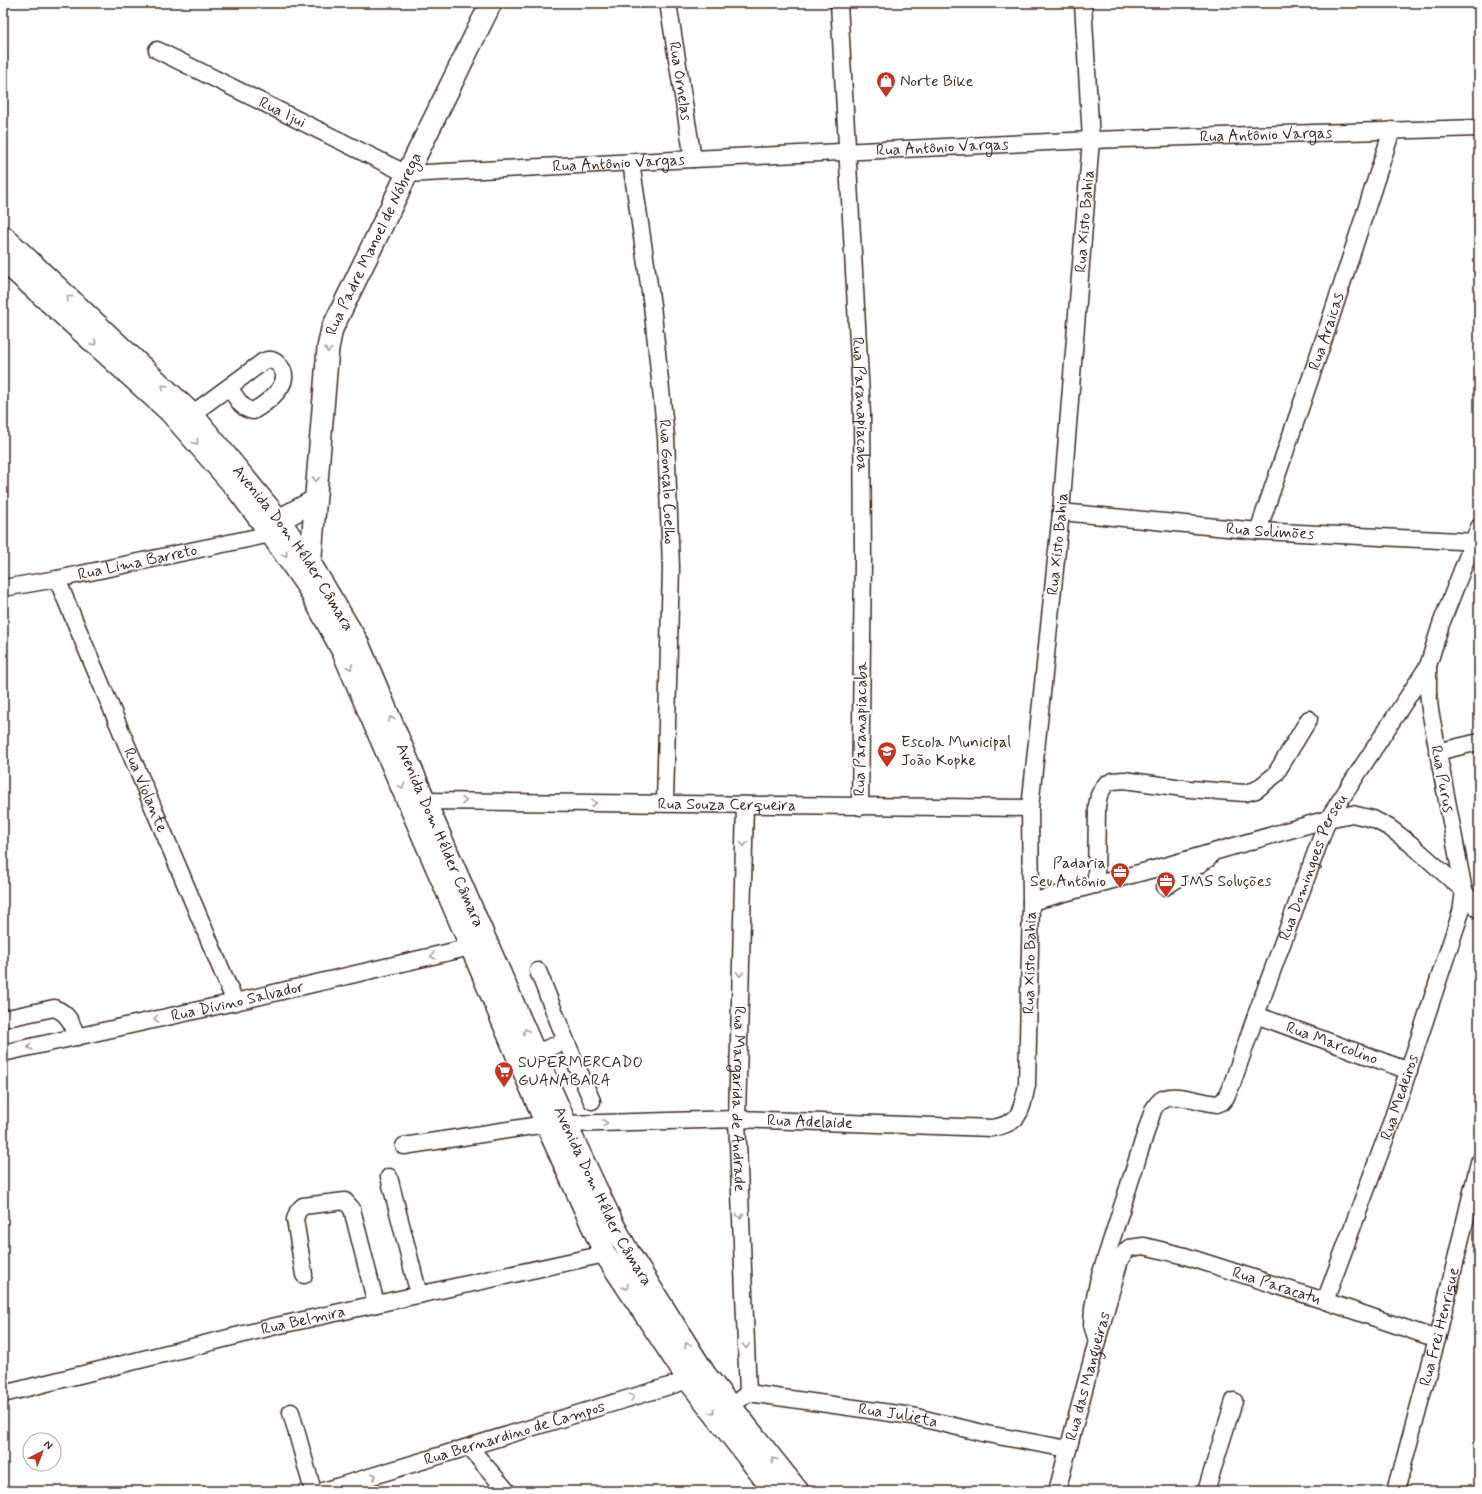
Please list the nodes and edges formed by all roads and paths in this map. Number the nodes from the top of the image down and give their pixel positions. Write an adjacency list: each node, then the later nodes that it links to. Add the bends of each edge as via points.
1 (491, 3): 12 (main road, Rua Padre Manoel de Nóbrega)
2 (668, 3): 10 (street, Rua Ornelas)
3 (840, 3): 9 (street, Rua Paranapiacaba)
4 (1083, 3): 8 (street, Rua Xisto Bahia)
5 (157, 50): 12 (street, Rua Ijui)
6 (1479, 128): 7 (street, Rua Antônio Vargas)
7 (1392, 130): 8 (street, Rua Antônio Vargas); 20 (street, Rua Araicas)
8 (1091, 140): 9 (street, Rua Antônio Vargas); 18 (street, Rua Xisto Bahia)
9 (849, 152): 10 (street, Rua Antônio Vargas); 33 (street, Rua Paranapiacaba, via 862,414)
10 (693, 159): 11 (street, Rua Antônio Vargas)
11 (631, 162): 12 (street, Rua Antônio Vargas); 31 (street, Rua Gonçalo Coelho, via 652,305 666,437 671,567)
12 (406, 174): 17 (main road, Rua Padre Manoel de Nóbrega, one-way to 17, via 332,329 328,348)
13 (3, 236): 16 (main road, Avenida Dom Hélder Câmara, one-way to 13)
14 (3, 260): 19 (main road, Avenida Dom Hélder Câmara, one-way to 19, via 170,412 236,488)
15 (229, 387): 16 (street)
16 (192, 414): 19 (main road, Avenida Dom Hélder Câmara)
17 (314, 501): 19 (main road); 22 (main road, Rua Padre Manoel de Nóbrega)
18 (1061, 512): 20 (street, Rua Solimões); 34 (street, Rua Xisto Bahia)
19 (276, 527): 22 (main road, Avenida Dom Hélder Câmara); 23 (street, Rua Lima Barreto); 25 (main road, Avenida Dom Hélder Câmara, one-way to 25)
20 (1258, 531): 21 (street, Rua Solimões)
21 (1477, 537): 26 (street, via 1441,624)
22 (310, 563): 25 (main road, Rua Padre Manoel de Nóbrega); 30 (main road, Avenida Dom Hélder Câmara, one-way to 22, via 358,643)
23 (57, 579): 24 (street, Rua Lima Barreto); 44 (street, Rua Violante)
24 (3, 588)
25 (309, 589): 42 (main road, Avenida Dom Hélder Câmara, one-way to 42, via 344,652)
26 (1428, 666): 29 (street, Rua Purus, via 1428,691); 35 (street, Rua Domingoes Perseu)
27 (1309, 719): 37 (street, via 1275,776 1256,790 1245,793 1190,789 1124,780 1106,784 1099,795 1097,806)
28 (1479, 742): 29 (street)
29 (1437, 752): 39 (street, Rua Purus)
30 (425, 801): 31 (street, Rua Souza Cerqueira, one-way to 31); 50 (main road, Avenida Dom Hélder Câmara, one-way to 30)
31 (665, 804): 32 (street, Rua Souza Cerqueira)
32 (745, 805): 33 (street, Rua Souza Cerqueira); 54 (street, Rua Margarida de Andrade, one-way to 54)
33 (860, 807): 34 (street, Rua Souza Cerqueira)
34 (1030, 808): 40 (street, Rua Xisto Bahia)
35 (1328, 819): 36 (street); 39 (street, via 1352,814 1374,819 1412,845); 45 (street, Rua Domingoes Perseu)
36 (1226, 848): 37 (street); 38 (street)
37 (1096, 885): 40 (street)
38 (1165, 887)
39 (1464, 891): 41 (street); 51 (street, Rua Medeiros, via 1452,942)
40 (1031, 902): 52 (street, Rua Xisto Bahia)
41 (1479, 910)
42 (471, 947): 44 (street, Rua Divino Salvador, one-way to 44); 55 (main road, Avenida Dom Hélder Câmara)
43 (538, 971): 48 (street)
44 (235, 1002): 47 (street, Rua Divino Salvador, one-way to 47)
45 (1256, 1015): 51 (street, Rua Marcolino); 67 (street, Rua Domingoes Perseu, via 1232,1084 1222,1102 1217,1104 1178,1096 1161,1100 1153,1110 1098,1282 1092,1325)
46 (3, 1019): 47 (street, via 54,1008 60,1010 71,1021)
47 (77, 1037): 49 (street, Rua Divino Salvador, one-way to 49)
48 (566, 1041): 50 (street); 53 (street)
49 (3, 1053)
50 (535, 1054): 56 (main road, Avenida Dom Hélder Câmara)
51 (1409, 1071): 64 (street, Rua Medeiros)
52 (1028, 1085): 54 (street, Rua Adelaide, via 1018,1116 1005,1126 992,1128)
53 (592, 1101)
54 (736, 1119): 56 (street, Rua Adelaide, one-way to 54); 69 (street, Rua Margarida de Andrade, one-way to 69)
55 (546, 1124): 57 (street); 60 (main road, Avenida Dom Hélder Câmara)
56 (566, 1124): 68 (main road, Avenida Dom Hélder Câmara, one-way to 56, via 613,1224)
57 (404, 1146)
58 (1479, 1162): 66 (street, Rua Frei Henrique)
59 (389, 1177): 63 (street)
60 (605, 1254): 63 (street, Rua Belmira); 68 (main road, Avenida Dom Hélder Câmara, one-way to 68)
61 (1120, 1260): 64 (street, Rua Paracatu, via 1129,1248 1144,1246 1185,1256); 67 (street, Rua das Mangueiras)
62 (304, 1276): 65 (street, via 295,1219 298,1211 303,1206 345,1201 352,1209)
63 (419, 1295): 65 (street, Rua Belmira)
64 (1325, 1301): 66 (street, Rua Paracatu)
65 (376, 1304): 70 (street, Rua Belmira, via 276,1326)
66 (1438, 1338): 83 (street, Rua Frei Henrique)
67 (1097, 1341): 75 (street, Rua das Mangueiras)
68 (697, 1377): 72 (main road, Avenida Dom Hélder Câmara); 74 (street, Rua Bernardino de Campos, one-way to 68); 79 (main road, Avenida Dom Hélder Câmara, one-way to 79)
69 (748, 1393): 72 (street); 75 (street, Rua Julieta, via 912,1416 986,1434)
70 (3, 1394)
71 (1234, 1401): 82 (street)
72 (730, 1406): 80 (main road, Avenida Dom Hélder Câmara, one-way to 72)
73 (291, 1412): 76 (street)
74 (469, 1447): 77 (street, Rua Bernardino de Campos, one-way to 74); 78 (street)
75 (1068, 1449): 81 (street, Rua das Mangueiras)
76 (313, 1491)
77 (323, 1491)
78 (507, 1491)
79 (774, 1491)
80 (798, 1491)
81 (1057, 1491)
82 (1206, 1491)
83 (1396, 1491)

